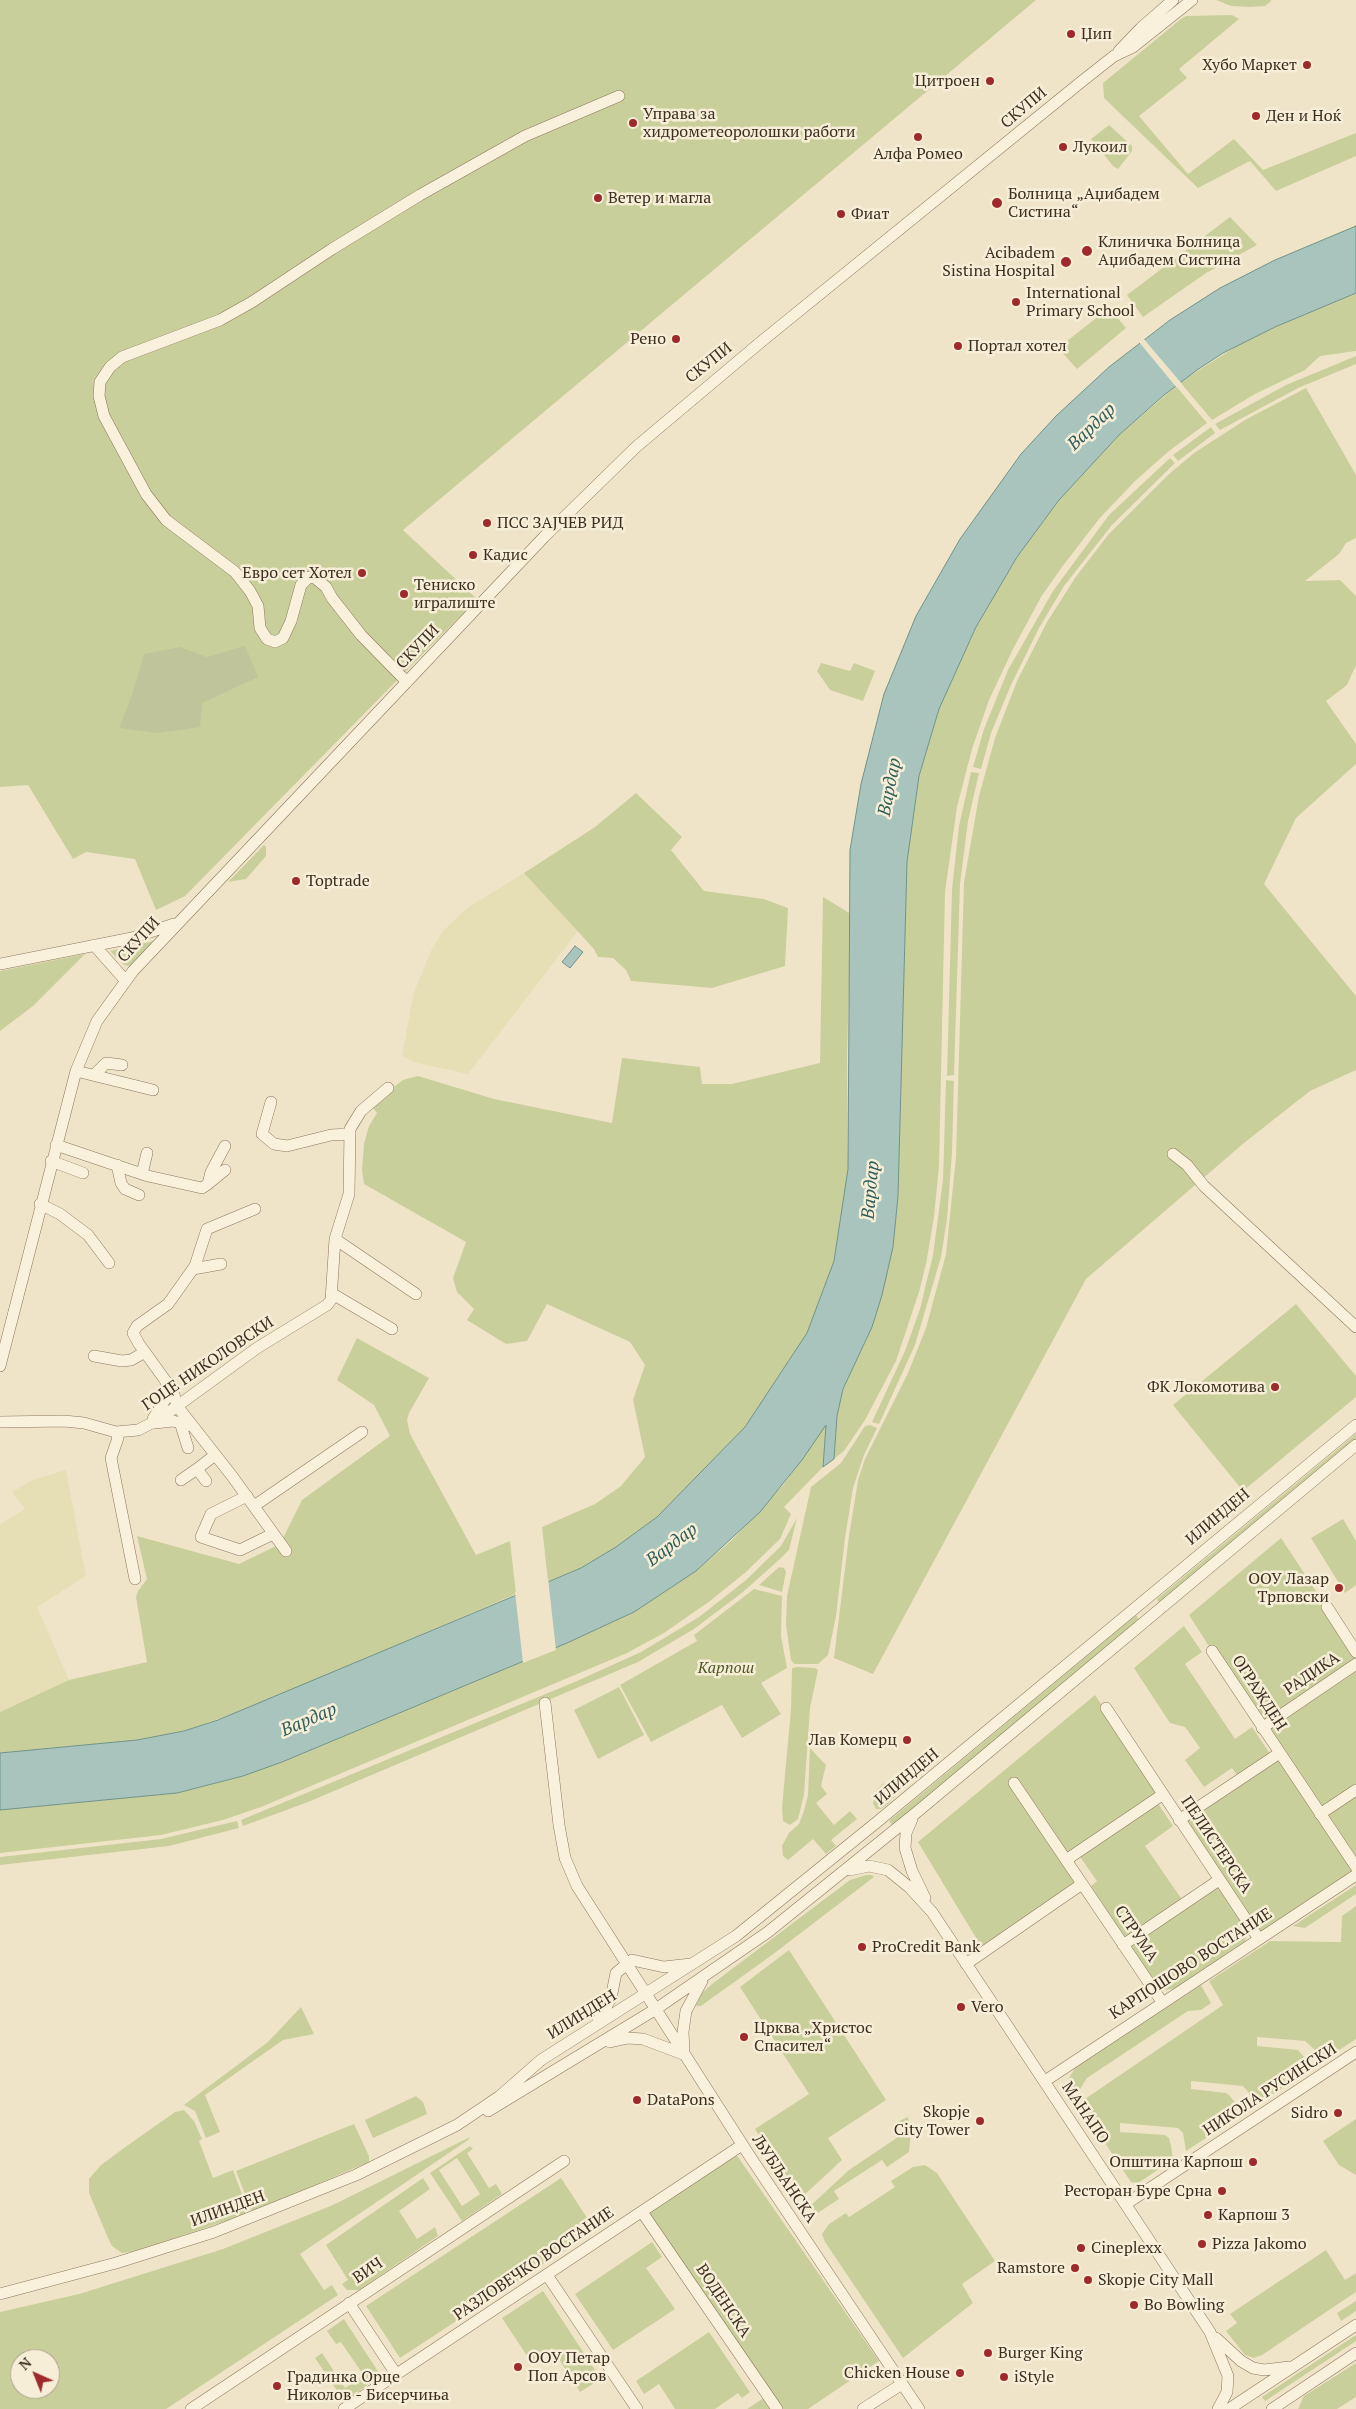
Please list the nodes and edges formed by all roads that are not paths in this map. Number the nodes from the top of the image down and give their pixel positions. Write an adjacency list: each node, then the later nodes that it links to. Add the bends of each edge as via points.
1 (1172, 0): 3 (street, СКУПИ)
2 (1192, 0): 3 (street, СКУПИ, via 1133,46)
3 (1114, 56): 5 (street, СКУПИ, via 762,340 636,447 544,537)
4 (619, 96): 5 (street, via 525,136 420,195 220,320 122,357 100,382 99,396 104,416 146,494 166,520 235,572 258,606 260,628 267,639 275,642 283,638 301,585 309,577 316,578 361,635)
5 (407, 682): 6 (street, СКУПИ)
6 (176, 923): 7 (street, via 132,938); 9 (street, СКУПИ)
7 (94, 945): 8 (street); 9 (street)
8 (0, 964)
9 (125, 980): 11 (street, СКУПИ, via 97,1021)
10 (122, 1065): 12 (street, via 106,1063)
11 (76, 1071): 12 (street); 17 (street, СКУПИ)
12 (94, 1075): 14 (street)
13 (388, 1088): 16 (street, via 357,1115)
14 (153, 1090)
15 (271, 1102): 16 (street, via 262,1134 274,1144 287,1146)
16 (349, 1134): 28 (street, via 349,1194)
17 (56, 1145): 21 (street, СКУПИ); 22 (street)
18 (225, 1146): 24 (street, via 205,1188)
19 (147, 1153): 24 (street)
20 (1173, 1154): 34 (street)
21 (52, 1161): 23 (street); 26 (street, СКУПИ)
22 (117, 1165): 24 (street); 25 (street, via 121,1183)
23 (83, 1173)
24 (142, 1174)
25 (139, 1195)
26 (40, 1204): 29 (street, via 88,1235); 38 (street, СКУПИ)
27 (256, 1209): 31 (street, via 207,1229)
28 (335, 1239): 32 (street); 33 (street)
29 (109, 1262)
30 (220, 1264): 31 (street)
31 (193, 1269): 36 (street, via 162,1309 134,1329 134,1337)
32 (331, 1294): 35 (street); 40 (street, ГОЦЕ НИКОЛОВСКИ, via 330,1302 324,1308 258,1348)
33 (416, 1294)
34 (1356, 1327)
35 (392, 1329)
36 (145, 1352): 37 (street, via 122,1361); 39 (street)
37 (94, 1356)
38 (1, 1361)
39 (165, 1380): 40 (street, via 173,1391); 44 (street, via 165,1402)
40 (176, 1406): 42 (street); 44 (street, ГОЦЕ НИКОЛОВСКИ)
41 (0, 1422): 45 (street, ГОЦЕ НИКОЛОВСКИ, via 69,1421)
42 (186, 1424): 44 (street, via 160,1422); 48 (street); 49 (street)
43 (1356, 1425): 82 (street, ИЛИНДЕН, via 791,1893)
44 (146, 1426): 45 (street, ГОЦЕ НИКОЛОВСКИ, via 131,1432)
45 (116, 1432): 57 (street, via 118,1438 111,1458)
46 (362, 1432): 54 (street)
47 (1356, 1445): 69 (street, ИЛИНДЕН)
48 (188, 1448)
49 (215, 1455): 50 (street); 53 (street)
50 (197, 1469): 51 (street); 52 (street)
51 (181, 1480)
52 (206, 1481)
53 (246, 1496): 54 (street); 55 (street, via 211,1514 201,1537 240,1550)
54 (254, 1506): 55 (street)
55 (274, 1534): 56 (street)
56 (286, 1551)
57 (135, 1578)
58 (1327, 1607): 60 (street, РАДИКА)
59 (1212, 1651): 64 (street, ОГРАЖДЕН)
60 (1356, 1652)
61 (1356, 1664): 64 (street, РАДИКА)
62 (545, 1703): 81 (street, ЉУБЉАНСКА, via 558,1826 567,1862 579,1890)
63 (1106, 1708): 68 (street, ПЕЛИСТЕРСКА)
64 (1262, 1728): 65 (street, ОГРАЖДЕН)
65 (1278, 1754): 70 (street, ОГРАЖДЕН); 71 (street, ОГРАЖДЕН)
66 (1014, 1783): 72 (street, СТРУМА)
67 (1356, 1790): 70 (street)
68 (1162, 1795): 71 (street, ПЕЛИСТЕРСКА); 72 (street, ПЕЛИСТЕРСКА)
69 (917, 1812): 74 (street, ИЛИНДЕН); 78 (street, МАНАПО, via 907,1828 905,1848)
70 (1320, 1814): 73 (street, ОГРАЖДЕН)
71 (1179, 1820): 76 (street, ПЕЛИСТЕРСКА)
72 (1066, 1860): 77 (street, СТРУМА)
73 (1356, 1867)
74 (842, 1874): 78 (street, МАНАПО, via 863,1866 888,1870 909,1886); 84 (street, ИЛИНДЕН)
75 (1356, 1875): 79 (street, КАРПОШОВО ВОСТАНИЕ)
76 (1219, 1880): 79 (street, ПЕЛИСТЕРСКА); 80 (street)
77 (1082, 1884): 80 (street, СТРУМА); 83 (street)
78 (932, 1912): 83 (street, МАНАПО)
79 (1259, 1939): 86 (street, КАРПОШОВО ВОСТАНИЕ)
80 (1123, 1945): 86 (street, СТРУМА)
81 (627, 1964): 82 (street, via 634,1960 664,1966); 85 (street, ЉУБЉАНСКА); 88 (street, via 616,1973 609,2005)
82 (694, 1964): 85 (street, ИЛИНДЕН)
83 (966, 1964): 92 (street, МАНАПО)
84 (705, 1976): 87 (street, ИЛИНДЕН); 91 (street, via 686,2011)
85 (646, 1994): 87 (street, ЉУБЉАНСКА); 88 (street, ИЛИНДЕН)
86 (1162, 2002): 92 (street, КАРПОШОВО ВОСТАНИЕ)
87 (656, 2009): 89 (street, ИЛИНДЕН); 91 (street, ЉУБЉАНСКА)
88 (594, 2027): 93 (street, ИЛИНДЕН, via 541,2060 500,2096)
89 (597, 2047): 91 (street, via 634,2038 650,2040); 93 (street, ИЛИНДЕН, via 498,2106)
90 (1356, 2052): 96 (street, НИКОЛА РУСИНСКИ)
91 (684, 2054): 94 (street, ЉУБЉАНСКА)
92 (1044, 2081): 96 (street, МАНАПО)
93 (457, 2126): 99 (street, ИЛИНДЕН, via 347,2178 214,2232 100,2268)
94 (742, 2146): 97 (street, РАЗЛОВЕЧКО ВОСТАНИЕ); 106 (street, ЉУБЉАНСКА)
95 (564, 2160): 100 (street, ВИЧ)
96 (1126, 2204): 102 (street, МАНАПО)
97 (642, 2212): 98 (street, РАЗЛОВЕЧКО ВОСТАНИЕ); 111 (street, ВОДЕНСКА)
98 (547, 2275): 105 (street, РАЗЛОВЕЧКО ВОСТАНИЕ); 110 (street)
99 (0, 2294)
100 (349, 2304): 105 (street); 108 (street, ВИЧ)
101 (1356, 2325): 104 (street)
102 (1210, 2332): 104 (street, МАНАПО, via 1253,2368 1270,2370); 114 (street, МАНАПО, via 1228,2376 1226,2392)
103 (1356, 2353): 107 (street)
104 (1295, 2365): 115 (street)
105 (396, 2374): 109 (street, РАЗЛОВЕЧКО ВОСТАНИЕ)
106 (902, 2384): 112 (street); 113 (street, ЉУБЉАНСКА)
107 (1298, 2391): 116 (street); 117 (street)
108 (191, 2409)
109 (344, 2409)
110 (636, 2409)
111 (777, 2409)
112 (863, 2409)
113 (919, 2409)
114 (1218, 2409)
115 (1229, 2409)
116 (1272, 2409)
117 (1292, 2409)

